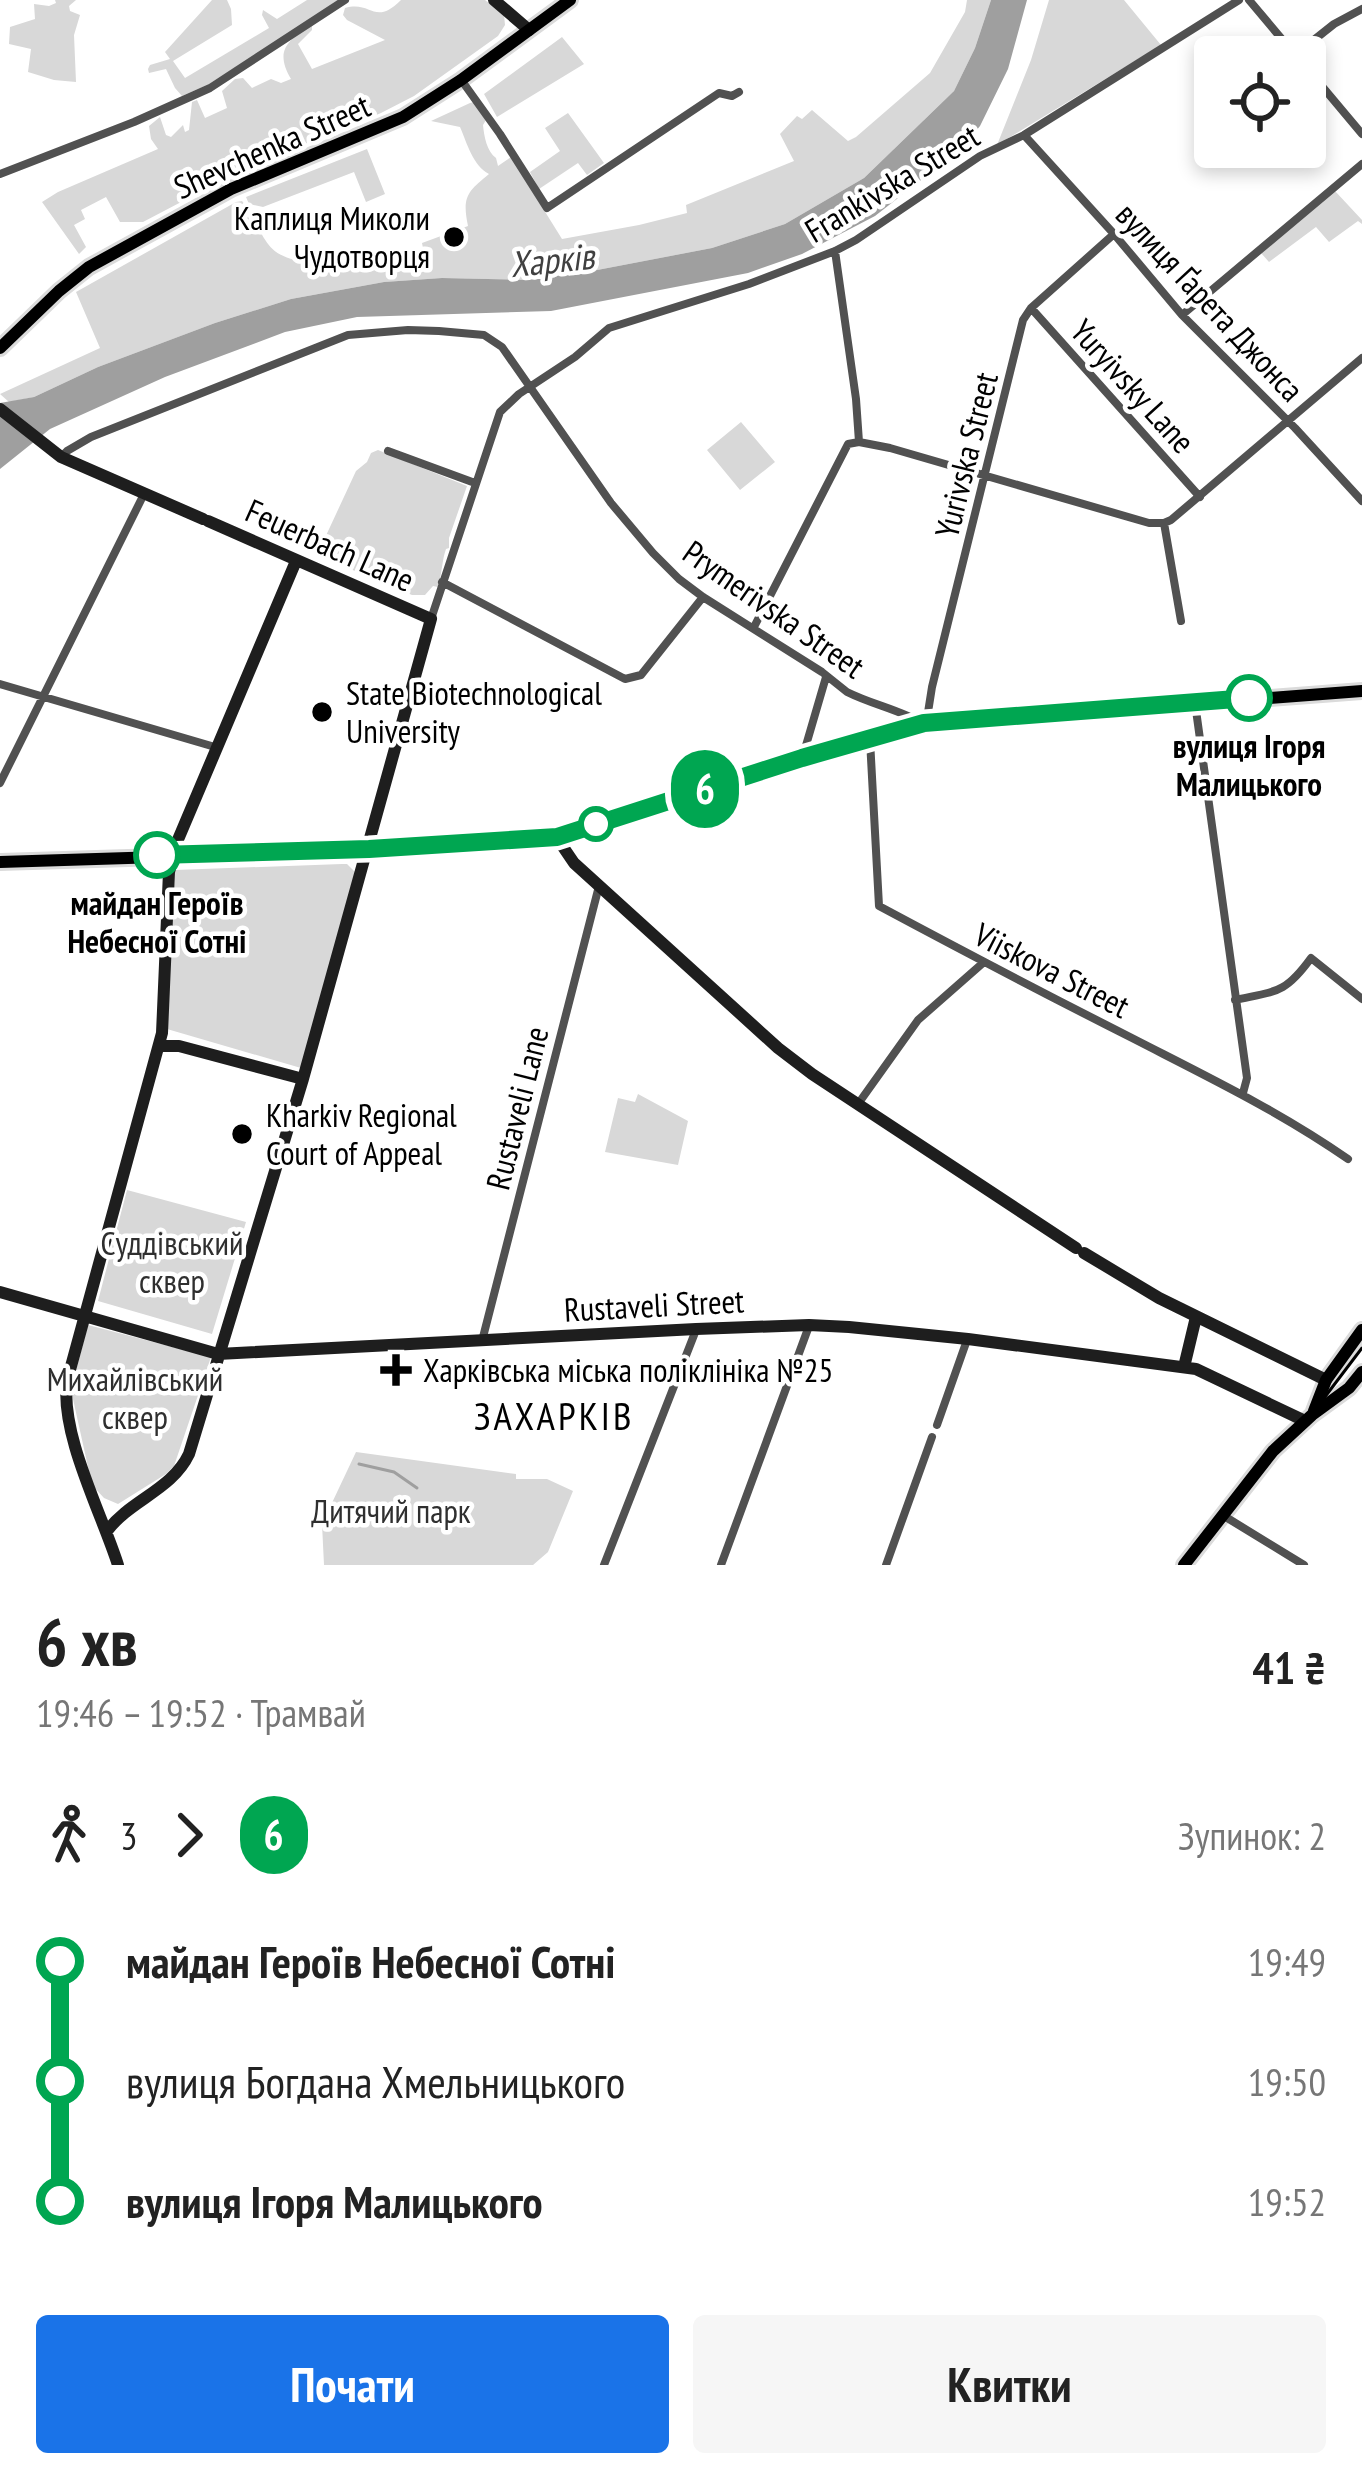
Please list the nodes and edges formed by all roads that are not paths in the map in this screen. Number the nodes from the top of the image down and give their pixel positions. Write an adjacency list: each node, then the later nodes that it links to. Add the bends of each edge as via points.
1 (345, 0): 17 (street, via 210,88)
2 (494, 0): 8 (main road)
3 (570, 0): 8 (main road, Shevchenka Street)
4 (1239, 0): 15 (street, Frankivska Street)
5 (1249, 0): 9 (street)
6 (1357, 0): 7 (street)
7 (1362, 8): 10 (street)
8 (530, 30): 11 (main road, Shevchenka Street)
9 (1279, 36)
10 (1320, 36)
11 (461, 80): 12 (street, via 547,208 718,93); 22 (main road, Shevchenka Street, via 403,117 231,189 128,244 73,279)
12 (739, 92)
13 (1326, 92): 14 (street)
14 (1362, 134)
15 (1024, 135): 18 (street, вулиця Ґарета Джонса); 19 (street, Frankivska Street)
16 (1362, 164): 21 (street)
17 (0, 174)
18 (1114, 234): 20 (street, Yurivska Street); 21 (street, вулиця Ґарета Джонса)
19 (835, 251): 24 (street, Frankivska Street, via 609,328); 27 (street)
20 (1031, 308): 30 (street, Yurivska Street); 33 (street, Yuryivsky Lane)
21 (1182, 315): 26 (street, вулиця Ґарета Джонса)
22 (0, 348)
23 (1362, 358): 26 (street)
24 (531, 387): 29 (street, Prymerivska Street, via 484,335 365,332 91,437); 31 (street, Frankivska Street, via 500,412); 38 (street, Prymerivska Street, via 611,503)
25 (0, 409): 29 (main road, Feuerbach Lane)
26 (1289, 422): 33 (street); 34 (street, вулиця Ґарета Джонса)
27 (859, 442): 30 (street); 41 (street, via 848,445)
28 (388, 451): 31 (street)
29 (61, 457): 32 (main road, Feuerbach Lane)
30 (985, 477): 35 (street); 47 (street, Yurivska Street)
31 (475, 483): 37 (street, Frankivska Street)
32 (144, 494): 36 (main road, Feuerbach Lane); 45 (street)
33 (1200, 497): 35 (street)
34 (1362, 500)
35 (1164, 524): 40 (street)
36 (296, 561): 39 (main road, Feuerbach Lane); 49 (main road)
37 (442, 582): 38 (street, via 625,679 641,675); 39 (street, Frankivska Street)
38 (704, 596): 41 (street, Prymerivska Street)
39 (431, 619): 53 (main road)
40 (1181, 621)
41 (754, 627): 42 (street, Prymerivska Street)
42 (826, 675): 47 (street, Prymerivska Street, via 862,700); 50 (street)
43 (0, 684): 45 (street)
44 (1362, 691): 46 (main road)
45 (44, 695): 49 (street); 51 (street)
46 (1195, 706): 47 (main road); 59 (street)
47 (926, 724): 48 (main road)
48 (870, 739): 50 (main road); 57 (street, Viiskova Street, via 879,906)
49 (217, 748): 54 (main road)
50 (802, 759): 52 (main road)
51 (0, 783)
52 (557, 838): 53 (main road); 56 (main road)
53 (368, 851): 54 (main road); 61 (main road)
54 (173, 856): 55 (main road); 60 (main road)
55 (0, 862)
56 (599, 886): 63 (main road, via 778,1048); 72 (street, Rustaveli Lane)
57 (984, 962): 62 (street, Viiskova Street); 63 (street, via 918,1020)
58 (1362, 999): 59 (street, via 1311,958 1288,986)
59 (1235, 1000): 62 (street)
60 (159, 1046): 61 (main road); 67 (main road)
61 (303, 1079): 73 (main road)
62 (1243, 1093): 64 (street, Viiskova Street)
63 (857, 1106): 66 (main road)
64 (1362, 1169)
65 (0, 1292): 67 (main road, Rustaveli Street)
66 (1196, 1317): 74 (main road); 76 (main road)
67 (83, 1318): 73 (main road, Rustaveli Street); 82 (main road, via 66,1402)
68 (809, 1325): 69 (main road, Rustaveli Street); 71 (main road, Rustaveli Street); 85 (street)
69 (696, 1329): 72 (main road, Rustaveli Street); 84 (street)
70 (1362, 1330): 76 (main road)
71 (968, 1339): 74 (main road, Rustaveli Street); 79 (street)
72 (482, 1342): 73 (main road, Rustaveli Street)
73 (218, 1354): 82 (main road, via 184,1465)
74 (1184, 1367): 78 (main road, Rustaveli Street)
75 (1362, 1372): 77 (main road)
76 (1326, 1380): 77 (main road); 78 (main road)
77 (1355, 1390): 78 (main road)
78 (1309, 1418): 81 (main road)
79 (937, 1425)
80 (932, 1437): 86 (street)
81 (1222, 1515): 87 (main road); 88 (street)
82 (106, 1531): 83 (main road)
83 (118, 1565)
84 (604, 1565)
85 (722, 1565)
86 (886, 1565)
87 (1184, 1565)
88 (1304, 1565)

